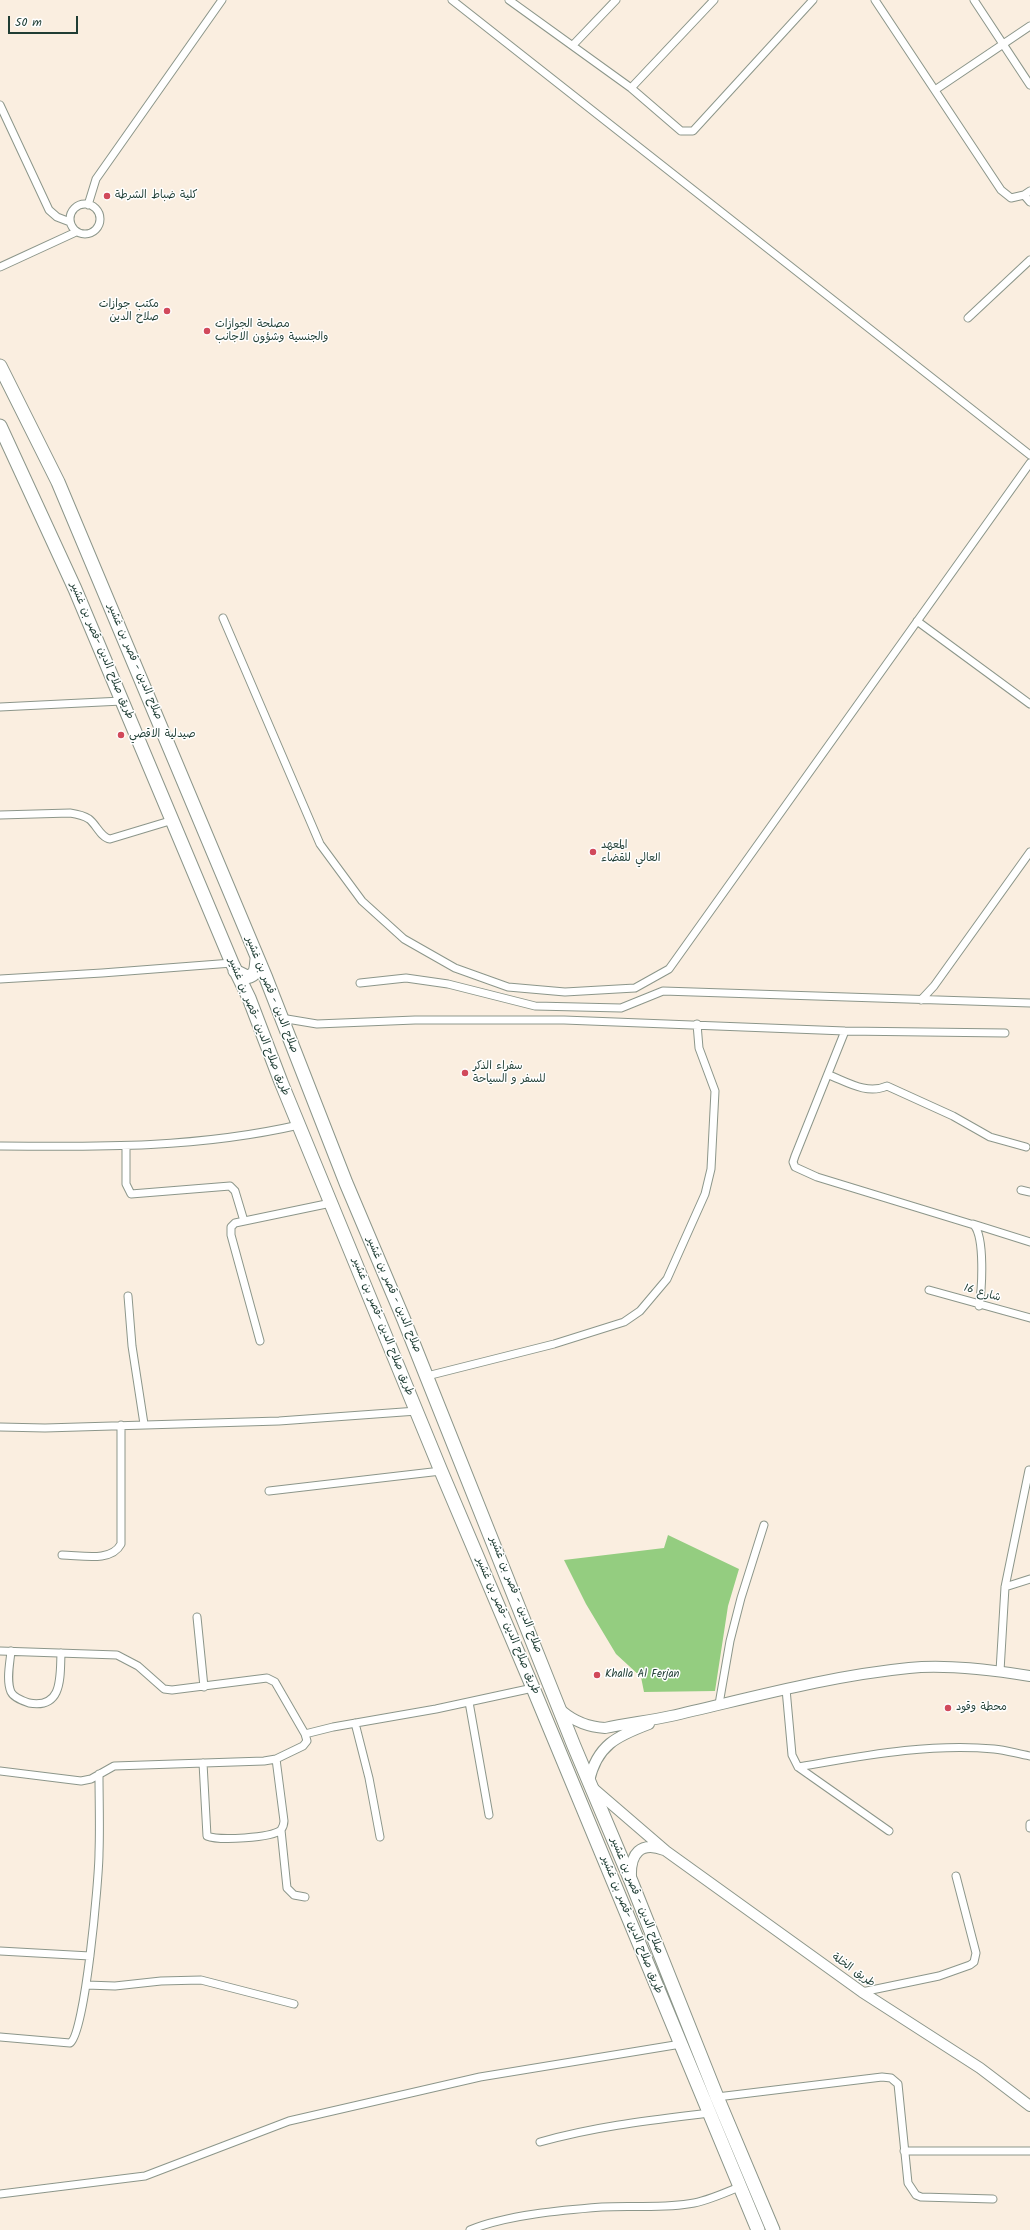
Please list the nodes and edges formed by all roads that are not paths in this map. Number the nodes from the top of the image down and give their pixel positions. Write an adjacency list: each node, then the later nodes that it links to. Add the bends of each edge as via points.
1 (222, 0): 18 (street, via 96,179)
2 (452, 0): 26 (street)
3 (616, 0): 11 (street)
4 (714, 0): 13 (street)
5 (813, 0): 13 (street, via 693,131 681,131)
6 (875, 0): 14 (street)
7 (974, 0): 10 (street)
8 (512, 1): 11 (street)
9 (1030, 26): 10 (street)
10 (1003, 44): 12 (street); 14 (street)
11 (573, 45): 13 (street)
12 (1030, 85)
13 (631, 88)
14 (935, 90): 16 (street, via 1001,190 1011,198)
15 (0, 105): 19 (street, via 49,210 57,217)
16 (1027, 193): 17 (street)
17 (1030, 202)
18 (88, 205): 19 (street, via 77,207); 20 (street, via 99,217 97,228 87,234)
19 (70, 222): 20 (street)
20 (76, 232): 22 (street)
21 (1030, 260): 23 (street)
22 (0, 268)
23 (968, 318)
24 (0, 366): 36 (highway, صلاح الدين - قصر بن غشير, via 60,488)
25 (0, 426): 30 (highway, طريق صلاح الدين -قصر بن غشير, via 76,589)
26 (1030, 455)
27 (1030, 463): 29 (street)
28 (223, 618): 29 (street, via 320,844 362,902 408,942 455,968 508,987 565,992 635,988 669,969)
29 (917, 621): 31 (street)
30 (122, 701): 32 (street); 34 (highway, طريق صلاح الدين -قصر بن غشير)
31 (1030, 704)
32 (0, 707)
33 (0, 814): 34 (street, via 81,814 110,839)
34 (173, 820): 37 (highway, طريق صلاح الدين -قصر بن غشير)
35 (1030, 852): 40 (street, via 934,986)
36 (257, 959): 37 (highway, via 256,971 247,977); 42 (highway, صلاح الدين - قصر بن غشير)
37 (234, 967): 38 (street); 46 (highway, طريق صلاح الدين -قصر بن غشير)
38 (0, 979)
39 (360, 983): 40 (street, via 406,978 448,984 535,1006 621,1008 663,991)
40 (920, 1000): 41 (street)
41 (1030, 1003)
42 (283, 1023): 43 (street, via 564,1020); 46 (highway, via 271,1026 266,1032); 63 (highway, صلاح الدين - قصر بن غشير, via 346,1183)
43 (696, 1024): 44 (street); 63 (street, via 699,1048 715,1091 711,1169 705,1194 667,1278 659,1290 624,1322 554,1344)
44 (845, 1031): 45 (street); 47 (street)
45 (1005, 1033)
46 (265, 1040): 48 (highway, طريق صلاح الدين -قصر بن غشير)
47 (829, 1074): 51 (street, via 869,1090 879,1090 887,1086 990,1137); 56 (street, via 795,1156 795,1167 824,1179)
48 (299, 1125): 50 (street, via 261,1134); 54 (highway, طريق صلاح الدين -قصر بن غشير)
49 (0, 1146): 50 (street)
50 (126, 1147): 55 (street, via 126,1184 131,1194 230,1186 235,1191)
51 (1026, 1147)
52 (1020, 1190): 53 (street)
53 (1030, 1192)
54 (331, 1203): 55 (street); 64 (highway, طريق صلاح الدين -قصر بن غشير)
55 (244, 1221): 62 (street, via 233,1225 231,1236)
56 (970, 1223): 57 (street); 60 (street, via 976,1228 983,1275)
57 (1030, 1242)
58 (929, 1290): 60 (street, شارع 16)
59 (128, 1296): 65 (street, via 132,1346)
60 (979, 1306): 61 (street, شارع 16)
61 (1030, 1318)
62 (260, 1342)
63 (427, 1376): 86 (highway, صلاح الدين - قصر بن غشير)
64 (417, 1411): 65 (street, via 279,1421); 69 (highway, طريق صلاح الدين -قصر بن غشير)
65 (144, 1424): 66 (street)
66 (121, 1425): 67 (street); 72 (street, via 121,1544 118,1550 108,1556)
67 (0, 1427)
68 (1029, 1470): 74 (street)
69 (441, 1471): 70 (street); 82 (highway, طريق صلاح الدين -قصر بن غشير)
70 (270, 1491)
71 (764, 1525): 85 (street, via 739,1605)
72 (62, 1555)
73 (1030, 1579): 74 (street)
74 (1005, 1587): 79 (street)
75 (197, 1617): 81 (street)
76 (0, 1651): 77 (street)
77 (10, 1651): 78 (street); 78 (street, via 11,1692 18,1699 44,1704 51,1701 57,1690)
78 (61, 1653): 81 (street, via 117,1655 138,1666 164,1689)
79 (1000, 1671): 80 (street); 83 (street, via 910,1668)
80 (1030, 1676)
81 (204, 1687): 89 (street, via 270,1679 275,1682)
82 (534, 1688): 84 (street); 113 (highway, طريق صلاح الدين -قصر بن غشير)
83 (786, 1689): 85 (street); 93 (street, via 792,1755)
84 (470, 1702): 88 (street); 97 (street)
85 (719, 1704): 87 (street)
86 (562, 1711): 87 (street, via 577,1722 595,1727); 96 (highway, صلاح الدين - قصر بن غشير)
87 (669, 1717): 96 (street, via 620,1735 614,1740 597,1758)
88 (355, 1723): 89 (street); 102 (street)
89 (305, 1734): 91 (street, via 307,1741 303,1746)
90 (1030, 1756): 93 (street, via 994,1749 931,1748 893,1751)
91 (276, 1759): 92 (street); 100 (street, via 284,1821)
92 (203, 1763): 95 (street, via 114,1766); 100 (street, via 207,1836 245,1838)
93 (798, 1767): 101 (street)
94 (0, 1771): 95 (street, via 82,1781)
95 (99, 1774): 108 (street, via 99,1855)
96 (590, 1784): 103 (street, طريق الخلة); 105 (highway, صلاح الدين - قصر بن غشير)
97 (489, 1815)
98 (1030, 1824): 99 (street)
99 (1030, 1828)
100 (281, 1830): 106 (street, via 287,1888 294,1895)
101 (890, 1831)
102 (380, 1837)
103 (666, 1851): 105 (street, طريق الخلة, via 649,1847 635,1854 631,1860); 110 (street, طريق الخلة)
104 (956, 1876): 110 (street, via 976,1953 974,1962 939,1976)
105 (631, 1881): 114 (highway, صلاح الدين - قصر بن غشير)
106 (305, 1897)
107 (0, 1951): 108 (street)
108 (90, 1956): 109 (street)
109 (86, 1985): 111 (street, via 115,1986 201,1980); 112 (street, via 77,2035 72,2043)
110 (862, 1992): 115 (street, طريق الخلة, via 980,2068)
111 (294, 2004)
112 (0, 2037)
113 (681, 2044): 116 (highway, طريق صلاح الدين -قصر بن غشير); 121 (street, via 480,2076 289,2121 145,2176)
114 (717, 2097): 118 (street, via 891,2078 898,2084); 125 (highway, صلاح الدين - قصر بن غشير)
115 (1030, 2106)
116 (709, 2113): 117 (street, via 616,2124); 120 (highway, طريق صلاح الدين -قصر بن غشير)
117 (540, 2142)
118 (904, 2151): 119 (street); 122 (street, via 908,2183 916,2195)
119 (1030, 2151)
120 (739, 2187): 123 (street, via 695,2203 672,2207 603,2207 537,2214 482,2225); 124 (highway, طريق صلاح الدين -قصر بن غشير)
121 (0, 2194)
122 (993, 2199)
123 (470, 2230)
124 (758, 2230)
125 (773, 2230)

